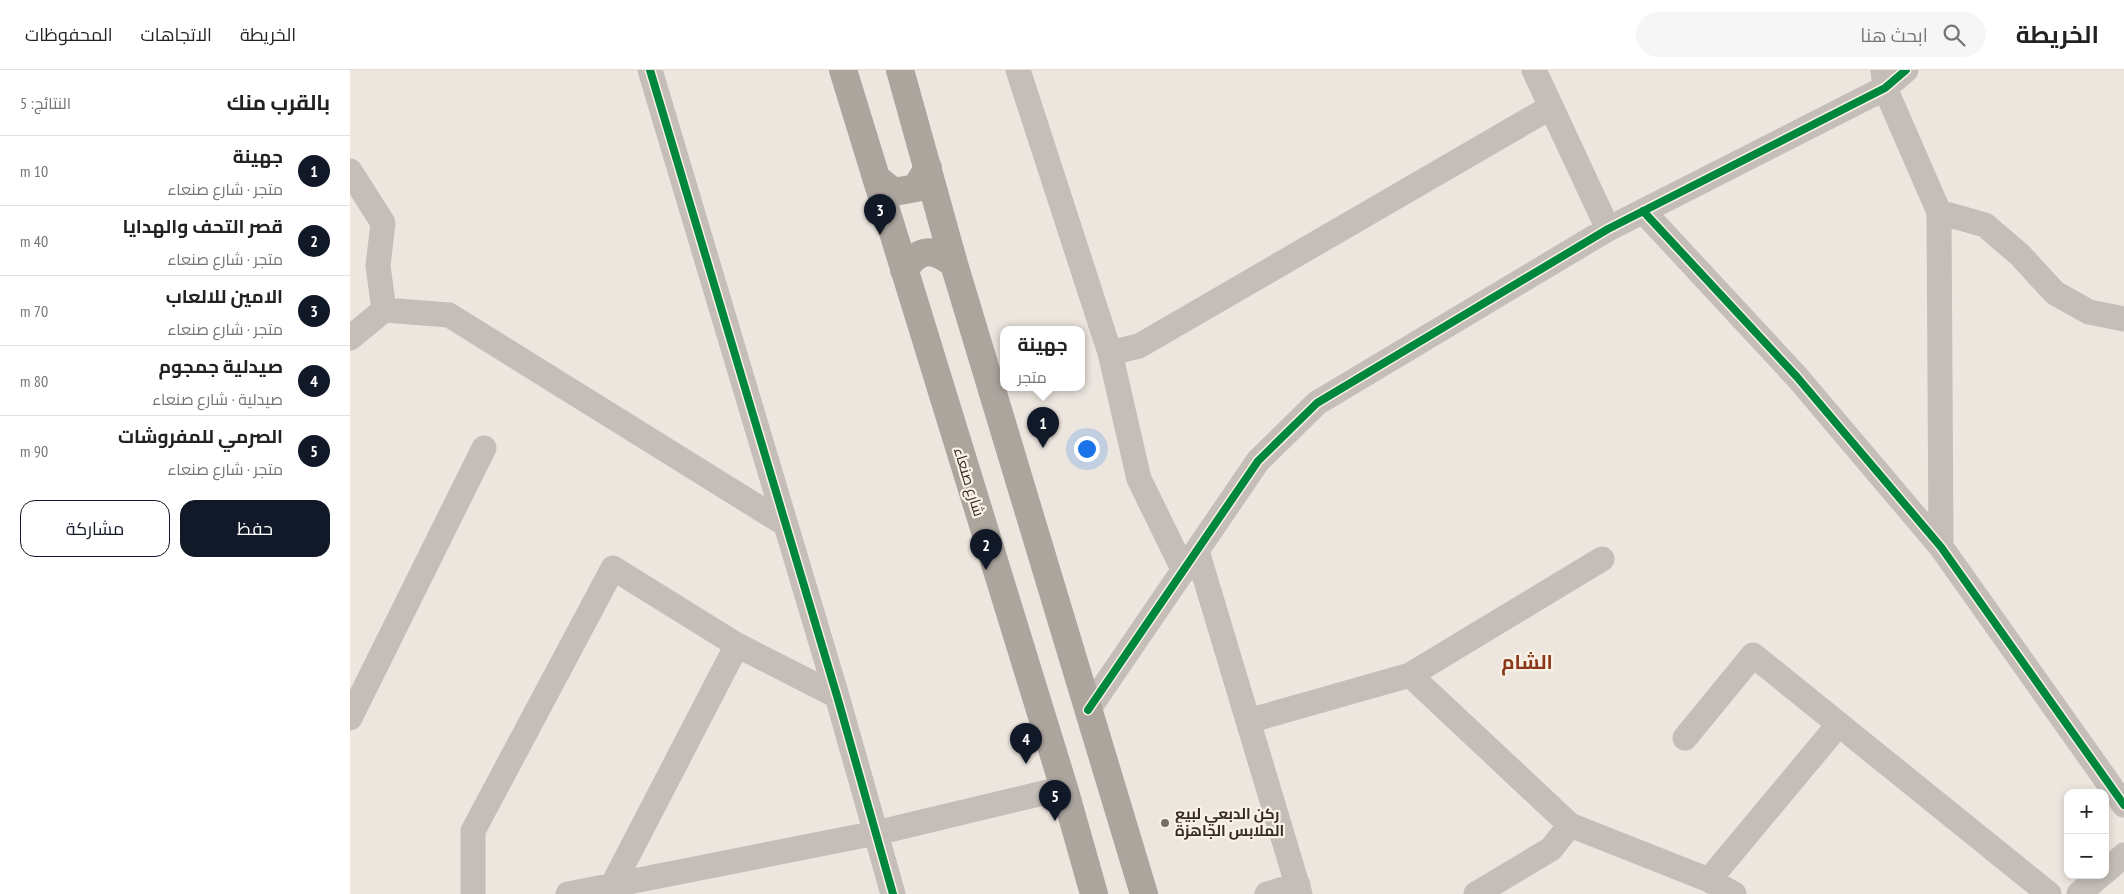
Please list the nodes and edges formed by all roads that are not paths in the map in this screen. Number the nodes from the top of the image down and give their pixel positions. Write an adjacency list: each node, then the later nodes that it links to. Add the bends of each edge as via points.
1 (650, 70): 22 (street)
2 (843, 70): 11 (highway, شارع صنعاء)
3 (900, 70): 9 (highway)
4 (1018, 70): 20 (street)
5 (1534, 70): 8 (street)
6 (1906, 70): 7 (street)
7 (1884, 79): 12 (street); 13 (street)
8 (1552, 107): 14 (street); 20 (street, via 1139,346)
9 (928, 168): 11 (highway, via 916,188 894,192); 15 (highway)
10 (350, 171): 17 (street, via 383,223 378,266)
11 (876, 178): 16 (highway, شارع صنعاء)
12 (1643, 211): 14 (street); 23 (street, via 1797,377)
13 (1939, 212): 18 (street, via 1985,225 2020,255 2055,293 2089,312); 23 (street)
14 (1608, 229): 25 (street, via 1317,403 1258,460)
15 (954, 264): 16 (highway, via 940,253 923,252 913,257); 29 (highway)
16 (904, 270): 34 (highway, شارع صنعاء)
17 (384, 310): 19 (street); 22 (street, via 448,315)
18 (2124, 319)
19 (350, 338)
20 (1110, 352): 25 (street, via 1139,478)
21 (484, 448): 30 (street)
22 (785, 524): 28 (street)
23 (1941, 547): 35 (street)
24 (1602, 559): 27 (street)
25 (1190, 561): 29 (street); 31 (street)
26 (738, 645): 28 (street); 42 (street); 44 (street, via 613,568 473,831)
27 (1410, 675): 31 (street); 36 (street)
28 (836, 696): 37 (street)
29 (1088, 710): 48 (highway)
30 (350, 718)
31 (1248, 721): 43 (street)
32 (1839, 724): 33 (street, via 1753,655); 41 (street); 52 (street)
33 (1685, 738)
34 (1064, 788): 37 (street); 47 (highway, شارع صنعاء)
35 (2124, 805)
36 (1570, 825): 41 (street); 50 (street, via 1552,849)
37 (876, 833): 42 (street); 46 (street)
38 (2124, 855): 39 (street)
39 (2109, 868)
40 (2096, 879): 53 (street)
41 (1710, 880): 51 (street)
42 (613, 884): 45 (street)
43 (1299, 889): 49 (street)
44 (473, 894)
45 (568, 894)
46 (893, 894)
47 (1094, 894)
48 (1144, 894)
49 (1267, 894)
50 (1476, 894)
51 (1734, 894)
52 (2049, 894)
53 (2079, 894)

